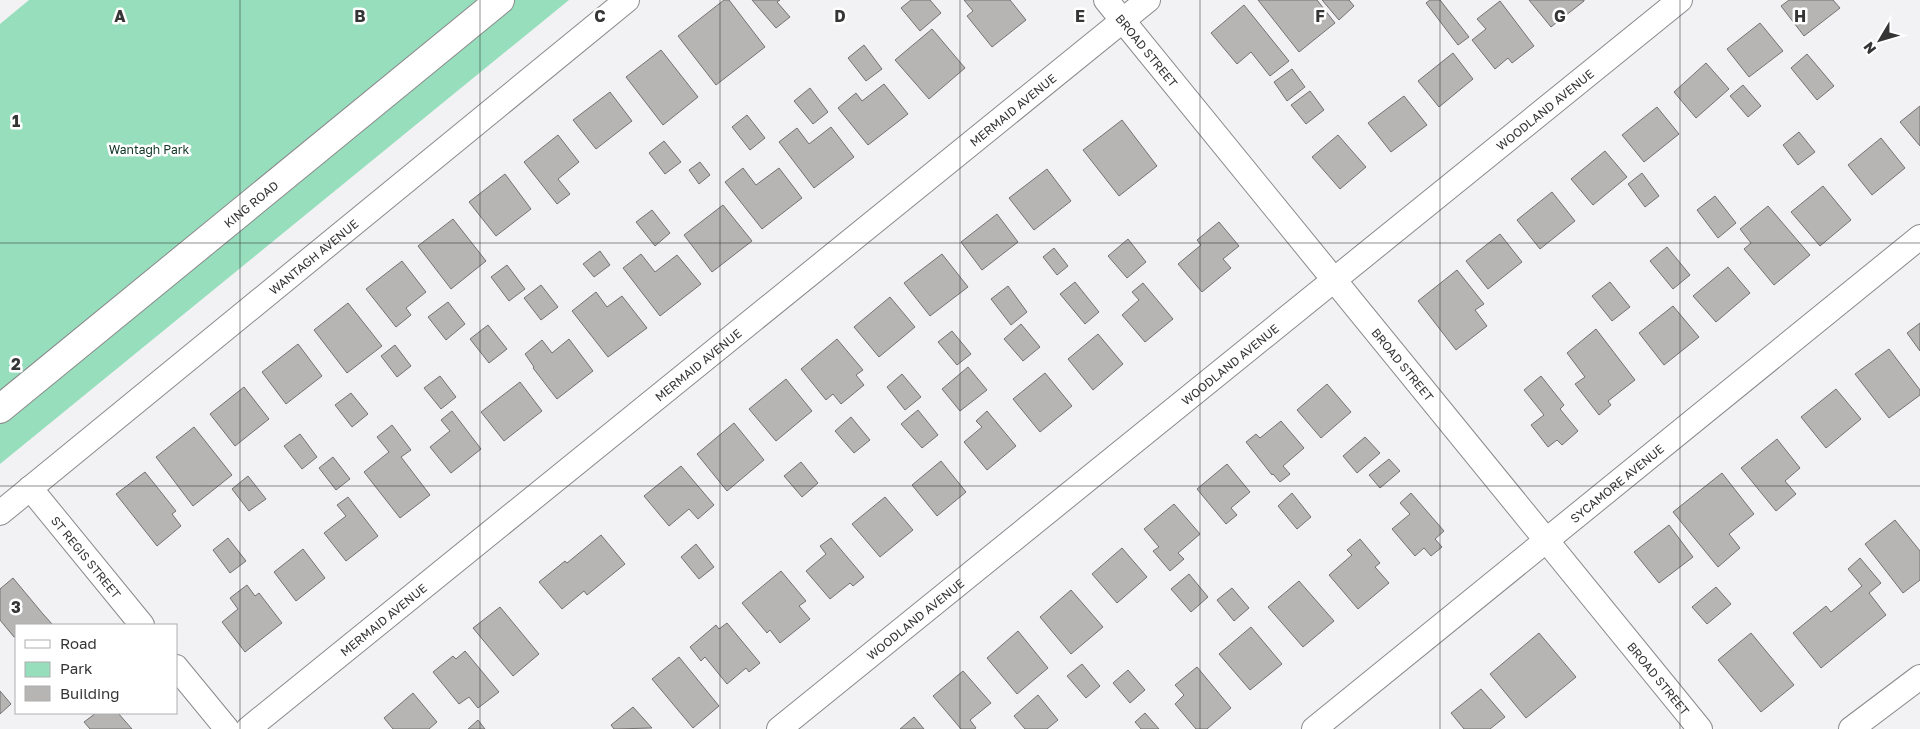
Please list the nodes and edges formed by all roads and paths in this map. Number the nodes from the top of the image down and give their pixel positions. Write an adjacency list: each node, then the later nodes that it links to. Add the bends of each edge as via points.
1 (500, 0): 9 (street, KING ROAD)
2 (627, 0): 10 (street, WANTAGH AVENUE)
3 (1106, 0): 6 (street, BROAD STREET)
4 (1148, 0): 6 (street, MERMAID AVENUE)
5 (1680, 0): 8 (street, WOODLAND AVENUE)
6 (1123, 21): 8 (street, BROAD STREET); 17 (street, MERMAID AVENUE)
7 (1920, 237): 12 (street, SYCAMORE AVENUE)
8 (1335, 281): 12 (street, BROAD STREET); 18 (street, WOODLAND AVENUE)
9 (0, 409)
10 (30, 488): 11 (street, WANTAGH AVENUE); 13 (street, ST REGIS STREET)
11 (0, 513)
12 (1546, 540): 19 (street, SYCAMORE AVENUE); 20 (street, BROAD STREET)
13 (141, 624)
14 (178, 669): 16 (street)
15 (1920, 677): 21 (street)
16 (227, 729)
17 (248, 729)
18 (779, 729)
19 (1314, 729)
20 (1700, 729)
21 (1851, 729)

